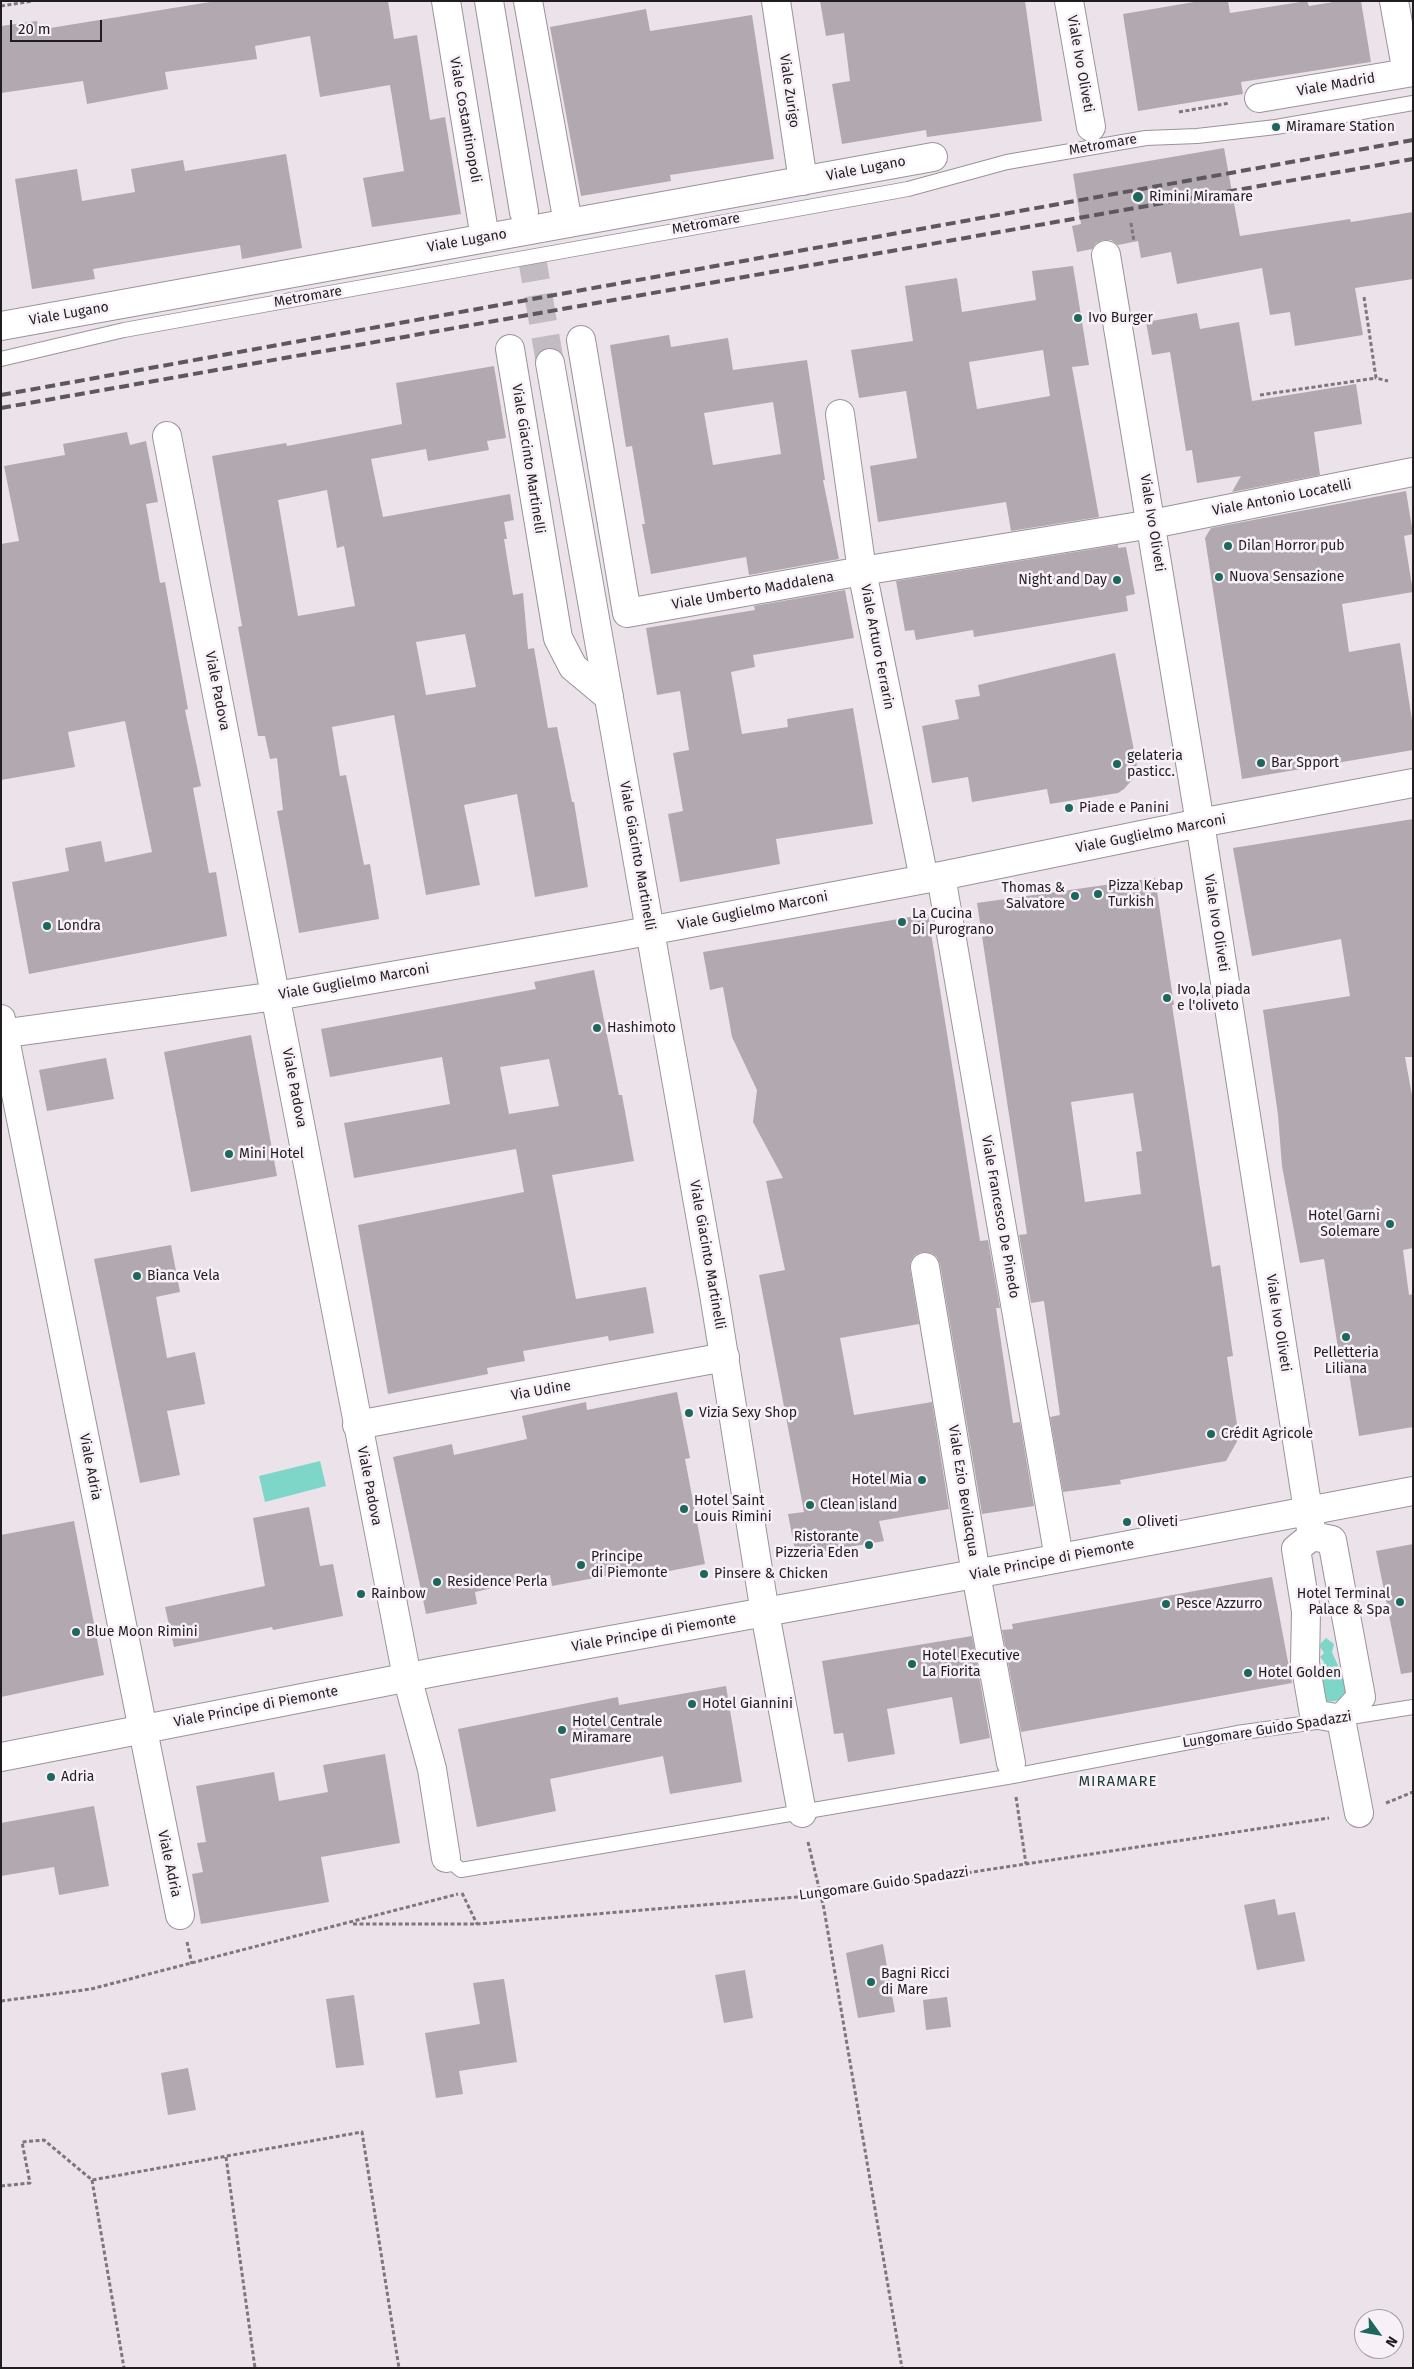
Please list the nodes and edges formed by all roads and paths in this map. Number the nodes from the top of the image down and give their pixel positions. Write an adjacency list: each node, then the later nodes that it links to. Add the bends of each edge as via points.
1 (33, 1): 8 (path)
2 (446, 1): 17 (street, Viale Costantinopoli)
3 (489, 1): 15 (street)
4 (528, 1): 16 (street)
5 (776, 1): 14 (street, Viale Zurigo)
6 (1069, 1): 12 (street, Viale Ivo Oliveti)
7 (1394, 1): 9 (street)
8 (1, 6)
9 (1410, 73): 10 (street, Viale Madrid)
10 (1259, 98)
11 (1413, 103): 23 (lane, Metromare, via 1276,127 1146,138 1007,162 908,189 124,330)
12 (1091, 127)
13 (933, 157): 14 (street, Viale Lugano)
14 (803, 181): 16 (street, Viale Lugano)
15 (524, 212)
16 (568, 223): 17 (street, Viale Lugano)
17 (485, 238): 20 (street, Viale Lugano)
18 (1106, 255): 31 (street, Viale Ivo Oliveti)
19 (1364, 297): 25 (path)
20 (1, 326)
21 (581, 340): 32 (street, Viale Umberto Maddalena, via 628,614)
22 (510, 349): 33 (street, Viale Giacinto Martinelli, via 558,638 573,667)
23 (1, 359)
24 (550, 363): 33 (street, Viale Giacinto Martinelli)
25 (1376, 378): 26 (path); 27 (path)
26 (1388, 381)
27 (1260, 395)
28 (840, 414): 32 (street, Viale Arturo Ferrarin)
29 (167, 436): 38 (street, Viale Padova)
30 (1413, 472): 31 (street, Viale Antonio Locatelli)
31 (1152, 524): 32 (street, Viale Umberto Maddalena); 35 (street, Viale Ivo Oliveti)
32 (862, 571): 36 (street, Viale Arturo Ferrarin)
33 (609, 697): 37 (street, Viale Giacinto Martinelli)
34 (1413, 783): 35 (street, Viale Guglielmo Marconi)
35 (1200, 823): 36 (street, Viale Guglielmo Marconi); 44 (street, Viale Ivo Oliveti)
36 (932, 878): 37 (street, Viale Guglielmo Marconi); 45 (street, Viale Francesco De Pinedo)
37 (650, 930): 38 (street, Viale Guglielmo Marconi); 41 (street, Viale Giacinto Martinelli)
38 (276, 996): 39 (street, Viale Guglielmo Marconi); 42 (street, Viale Padova)
39 (2, 1028): 53 (street, Viale Adria)
40 (925, 1267): 46 (street, Viale Ezio Bevilacqua)
41 (725, 1357): 42 (street, Via Udine); 49 (street, Viale Giacinto Martinelli)
42 (357, 1425): 50 (street, Viale Padova)
43 (1413, 1492): 44 (street, Viale Principe di Piemonte)
44 (1310, 1524): 45 (street, Viale Principe di Piemonte); 47 (street, via 1332,1540); 48 (street, via 1296,1549)
45 (1059, 1558): 46 (street, Viale Principe di Piemonte)
46 (976, 1574): 49 (street, Viale Principe di Piemonte); 55 (street, Viale Ezio Bevilacqua)
47 (1340, 1585): 48 (street, via 1328,1571 1319,1570 1308,1575); 48 (street, via 1334,1606 1326,1611 1315,1611); 52 (street, via 1361,1697)
48 (1304, 1595): 52 (street, via 1306,1663 1314,1714)
49 (765, 1613): 50 (street, Viale Principe di Piemonte); 57 (street, Viale Giacinto Martinelli)
50 (407, 1677): 53 (street, Viale Principe di Piemonte); 59 (street, Viale Padova, via 432,1769)
51 (1413, 1707): 52 (lane, Lungomare Guido Spadazzi)
52 (1341, 1718): 55 (lane, Lungomare Guido Spadazzi); 58 (street)
53 (142, 1729): 54 (street, Viale Principe di Piemonte); 62 (street, Viale Adria)
54 (1, 1757)
55 (1012, 1770): 57 (lane, Lungomare Guido Spadazzi); 60 (path)
56 (1413, 1792): 58 (path, Lungomare Guido Spadazzi)
57 (802, 1813): 59 (lane, Lungomare Guido Spadazzi, via 461,1870); 61 (path)
58 (1359, 1814): 60 (path, Lungomare Guido Spadazzi)
59 (446, 1858)
60 (1026, 1864): 61 (path, Lungomare Guido Spadazzi)
61 (821, 1895): 63 (path, Lungomare Guido Spadazzi, via 477,1924 347,1924 91,1989); 70 (path)
62 (180, 1914)
63 (1, 2001)
64 (226, 2158): 65 (path); 68 (path); 69 (path, via 362,2132)
65 (92, 2180): 66 (path, via 44,2140 22,2142 30,2182); 67 (path)
66 (1, 2186)
67 (124, 2368)
68 (254, 2368)
69 (399, 2368)
70 (902, 2368)

